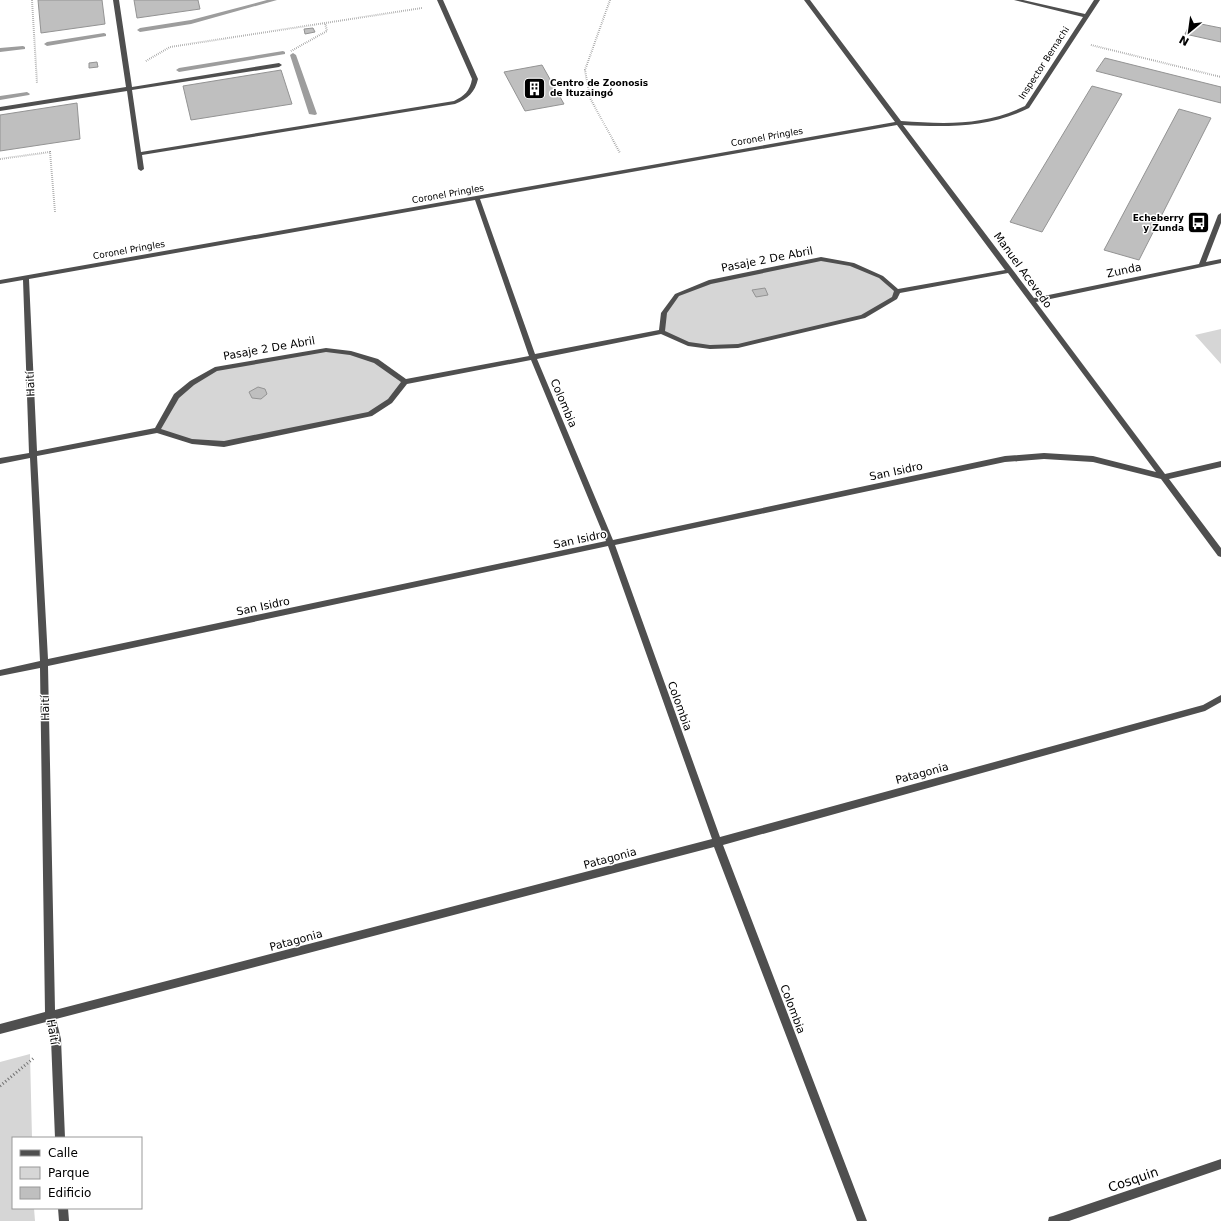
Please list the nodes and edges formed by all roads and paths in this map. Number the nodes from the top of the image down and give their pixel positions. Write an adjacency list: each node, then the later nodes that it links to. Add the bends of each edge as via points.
1 (32, 0): 15 (path)
2 (116, 0): 12 (street)
3 (610, 0): 21 (path, via 585,70 586,82 590,98)
4 (807, 0): 17 (street, Manuel Acevedo)
5 (1017, 0): 8 (street)
6 (1097, 0): 8 (street, Inspector Bernachi)
7 (442, 2): 9 (path); 18 (street, via 475,80 474,88 468,96 455,102)
8 (1085, 16): 10 (street, Inspector Bernachi)
9 (325, 23): 11 (path, via 327,31 288,53); 12 (path, via 170,47)
10 (1069, 40): 13 (path); 17 (street, Inspector Bernachi, via 1027,107 1018,112 984,121 945,125)
11 (280, 65): 14 (street)
12 (128, 72): 14 (street)
13 (1221, 77)
14 (130, 88): 16 (street); 18 (street)
15 (38, 90)
16 (0, 109)
17 (898, 122): 21 (street, Coronel Pringles); 27 (street, Manuel Acevedo)
18 (140, 154): 20 (street)
19 (0, 159): 23 (path, via 50,152)
20 (141, 169)
21 (629, 170): 22 (street, Coronel Pringles)
22 (477, 198): 28 (street, Coronel Pringles); 33 (street, Colombia)
23 (55, 212)
24 (1221, 215): 26 (street)
25 (1221, 261): 26 (street, Zunda)
26 (1202, 265): 31 (street, Zunda)
27 (1010, 271): 30 (street); 31 (street, Manuel Acevedo)
28 (26, 278): 29 (street, Coronel Pringles); 36 (street, Haití)
29 (0, 282)
30 (897, 291): 32 (street, via 895,298 863,317 738,346 710,347 688,344); 32 (street, Pasaje 2 De Abril, via 881,277 852,264 821,259 709,282 677,295 664,313)
31 (1031, 300): 39 (street, Manuel Acevedo)
32 (662, 332): 33 (street)
33 (533, 357): 34 (street); 40 (street, Colombia)
34 (406, 382): 35 (street, via 390,402 370,414 224,444 192,441); 35 (street, Pasaje 2 De Abril, via 376,361 351,352 326,350 215,369 192,382 176,396)
35 (158, 430): 36 (street)
36 (33, 454): 37 (street); 42 (street, Haití)
37 (0, 461)
38 (1221, 464): 39 (street)
39 (1164, 477): 40 (street, San Isidro, via 1094,459 1044,456 1005,459); 41 (street, Manuel Acevedo)
40 (611, 544): 42 (street, San Isidro); 45 (street, Colombia)
41 (1221, 554)
42 (44, 664): 43 (street, San Isidro); 46 (street, Haití)
43 (0, 673)
44 (1221, 698): 45 (street, Patagonia, via 1205,708)
45 (717, 842): 46 (street, Patagonia); 54 (street, Colombia)
46 (50, 1016): 47 (street, Patagonia); 48 (street, Haití)
47 (0, 1029)
48 (56, 1039): 49 (path); 50 (street, Haití)
49 (0, 1086)
50 (60, 1137)
51 (1221, 1164): 55 (street, Cosquin)
52 (64, 1209): 53 (street)
53 (64, 1221)
54 (862, 1221)
55 (1053, 1221)

